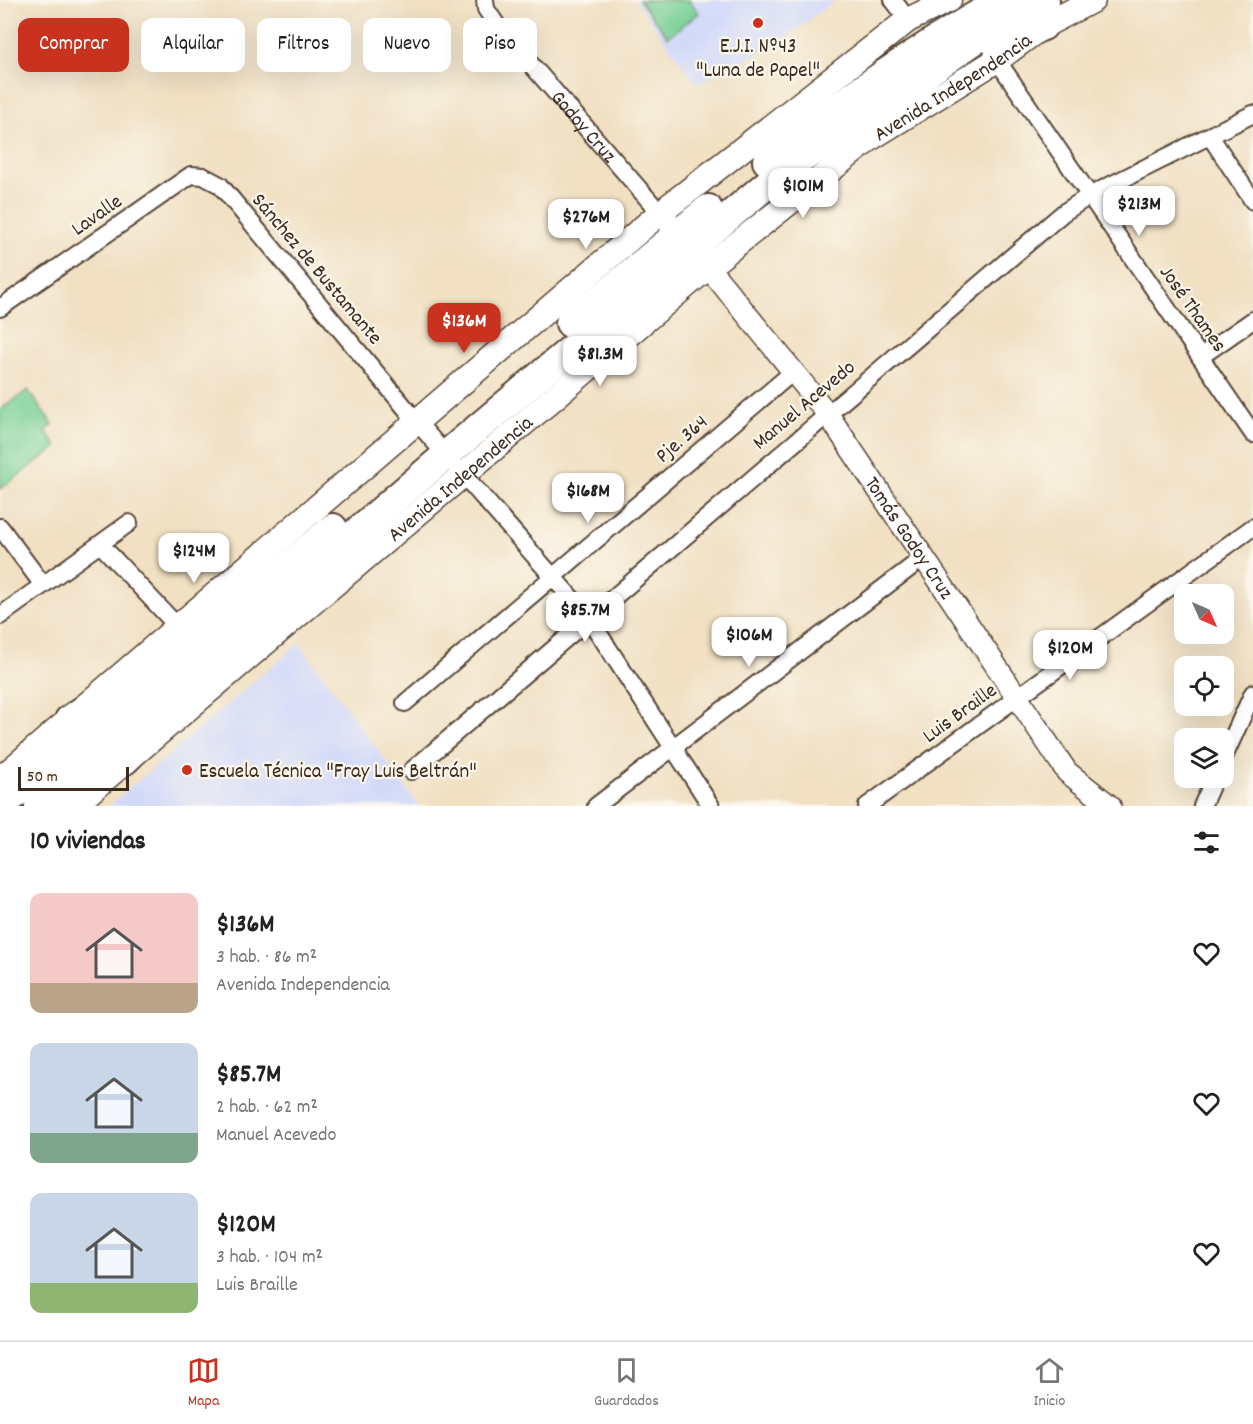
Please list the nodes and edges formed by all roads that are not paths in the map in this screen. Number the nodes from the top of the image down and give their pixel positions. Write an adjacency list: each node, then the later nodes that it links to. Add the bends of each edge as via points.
1 (893, 0): 8 (street)
2 (949, 0): 8 (main road, Avenida Independencia)
3 (969, 0): 11 (highway, via 900,51)
4 (1003, 0): 11 (highway, Avenida Independencia)
5 (1093, 0): 7 (main road, Avenida Independencia)
6 (486, 4): 16 (street, Godoy Cruz, via 496,24)
7 (1044, 13): 9 (main road, Avenida Independencia); 16 (highway, Avenida Independencia, via 877,106)
8 (908, 20): 16 (main road, Avenida Independencia)
9 (996, 60): 14 (street, José Thames); 16 (main road, Avenida Independencia, via 871,138)
10 (1253, 114): 12 (street, Manuel Acevedo)
11 (808, 129): 16 (highway, Avenida Independencia)
12 (1210, 136): 14 (street, Manuel Acevedo); 15 (street)
13 (220, 185): 17 (street, Lavalle, via 191,175); 23 (street, Sánchez de Bustamante)
14 (1089, 196): 19 (street, José Thames); 21 (street, Manuel Acevedo, via 1063,213)
15 (1253, 201)
16 (684, 240): 20 (street, Tomás Godoy Cruz); 23 (highway, Avenida Independencia); 23 (main road, Avenida Independencia); 24 (main road, Avenida Independencia)
17 (0, 308)
18 (1253, 320): 19 (street)
19 (1200, 357): 22 (street, José Thames)
20 (794, 371): 21 (street, Tomás Godoy Cruz); 31 (street, Pje. 364)
21 (827, 413): 29 (street, Tomás Godoy Cruz); 34 (street, Manuel Acevedo)
22 (1253, 434)
23 (433, 439): 24 (street, Sánchez de Bustamante); 30 (highway, Avenida Independencia); 35 (main road, Avenida Independencia)
24 (465, 475): 31 (street, Sánchez de Bustamante); 42 (main road, Avenida Independencia)
25 (129, 523): 28 (street)
26 (0, 527): 32 (street)
27 (1253, 527): 37 (street, Luis Braille)
28 (100, 545): 32 (street); 35 (street)
29 (923, 558): 37 (street, Tomás Godoy Cruz); 41 (street)
30 (291, 575): 39 (highway, via 222,608 142,671); 42 (highway); 46 (highway, Avenida Independencia); 47 (highway, Avenida Independencia)
31 (555, 575): 34 (street, Sánchez de Bustamante); 38 (street, Pje. 364)
32 (43, 585): 33 (street)
33 (0, 616)
34 (588, 617): 41 (street, Sánchez de Bustamante); 43 (street, Manuel Acevedo)
35 (177, 626): 39 (main road, Avenida Independencia)
36 (1253, 693): 40 (street)
37 (1018, 698): 51 (street, Luis Braille); 52 (street, Tomás Godoy Cruz, via 1067,772)
38 (405, 703)
39 (69, 720): 44 (main road, Avenida Independencia)
40 (1234, 735)
41 (674, 747): 49 (street); 50 (street, Sánchez de Bustamante)
42 (125, 760): 48 (main road, Avenida Independencia)
43 (411, 771)
44 (0, 779)
45 (1210, 788): 53 (street)
46 (1, 806)
47 (39, 806)
48 (73, 806)
49 (596, 806)
50 (711, 806)
51 (867, 806)
52 (1110, 806)
53 (1202, 806)

